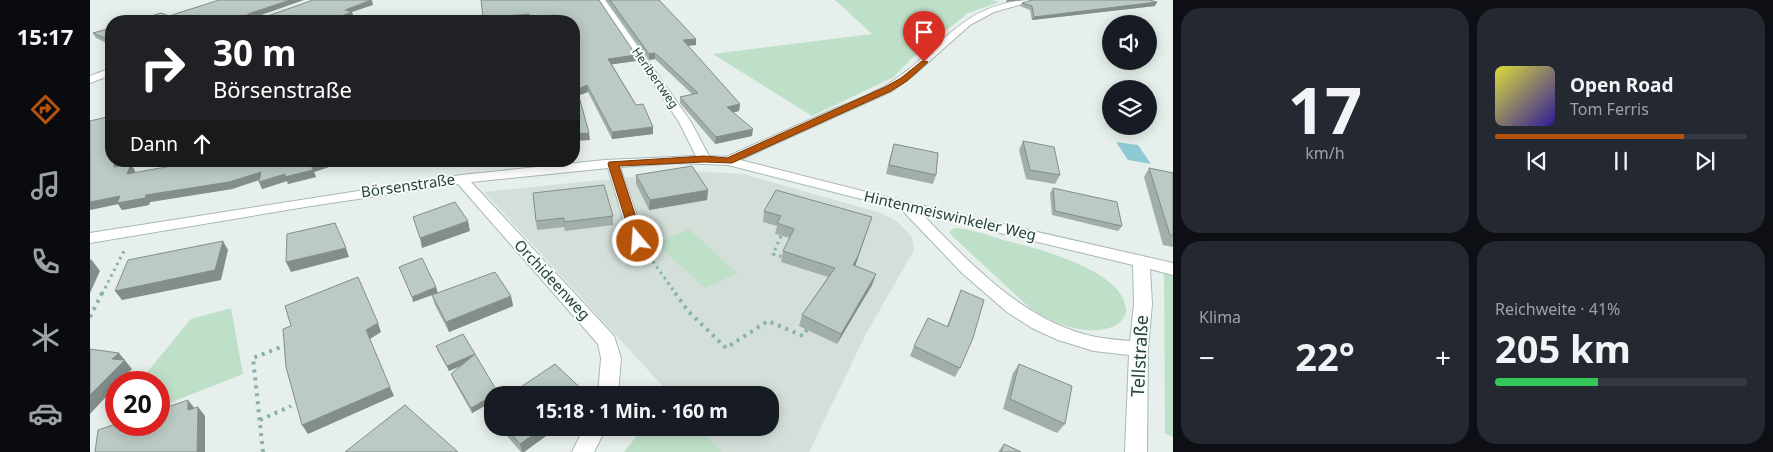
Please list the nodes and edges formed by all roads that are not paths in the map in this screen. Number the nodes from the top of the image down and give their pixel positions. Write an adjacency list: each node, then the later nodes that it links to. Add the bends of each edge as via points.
1 (601, 0): 5 (street, Heribertweg, via 685,122)
2 (1032, 0): 6 (street, via 996,9 969,22 912,73 888,89)
3 (105, 74): 4 (street)
4 (90, 80)
5 (704, 159): 6 (street, Börsenstraße); 7 (street, Börsenstraße)
6 (728, 161): 9 (street, Hintenmeiswinkeler Weg)
7 (613, 164): 8 (street, Börsenstraße); 11 (street)
8 (461, 179): 10 (street, Börsenstraße); 15 (street, Orchideenweg, via 607,341 611,358)
9 (906, 206): 12 (street, Hintenmeiswinkeler Weg); 14 (street, via 974,276 1017,311 1077,339 1107,346)
10 (90, 238)
11 (638, 241)
12 (1141, 261): 13 (street, Hintenmeiswinkeler Weg); 14 (street, Tellstraße, via 1143,304)
13 (1173, 269)
14 (1139, 348): 18 (street, Tellstraße)
15 (609, 386)
16 (591, 436): 17 (street)
17 (583, 452)
18 (1136, 452)

